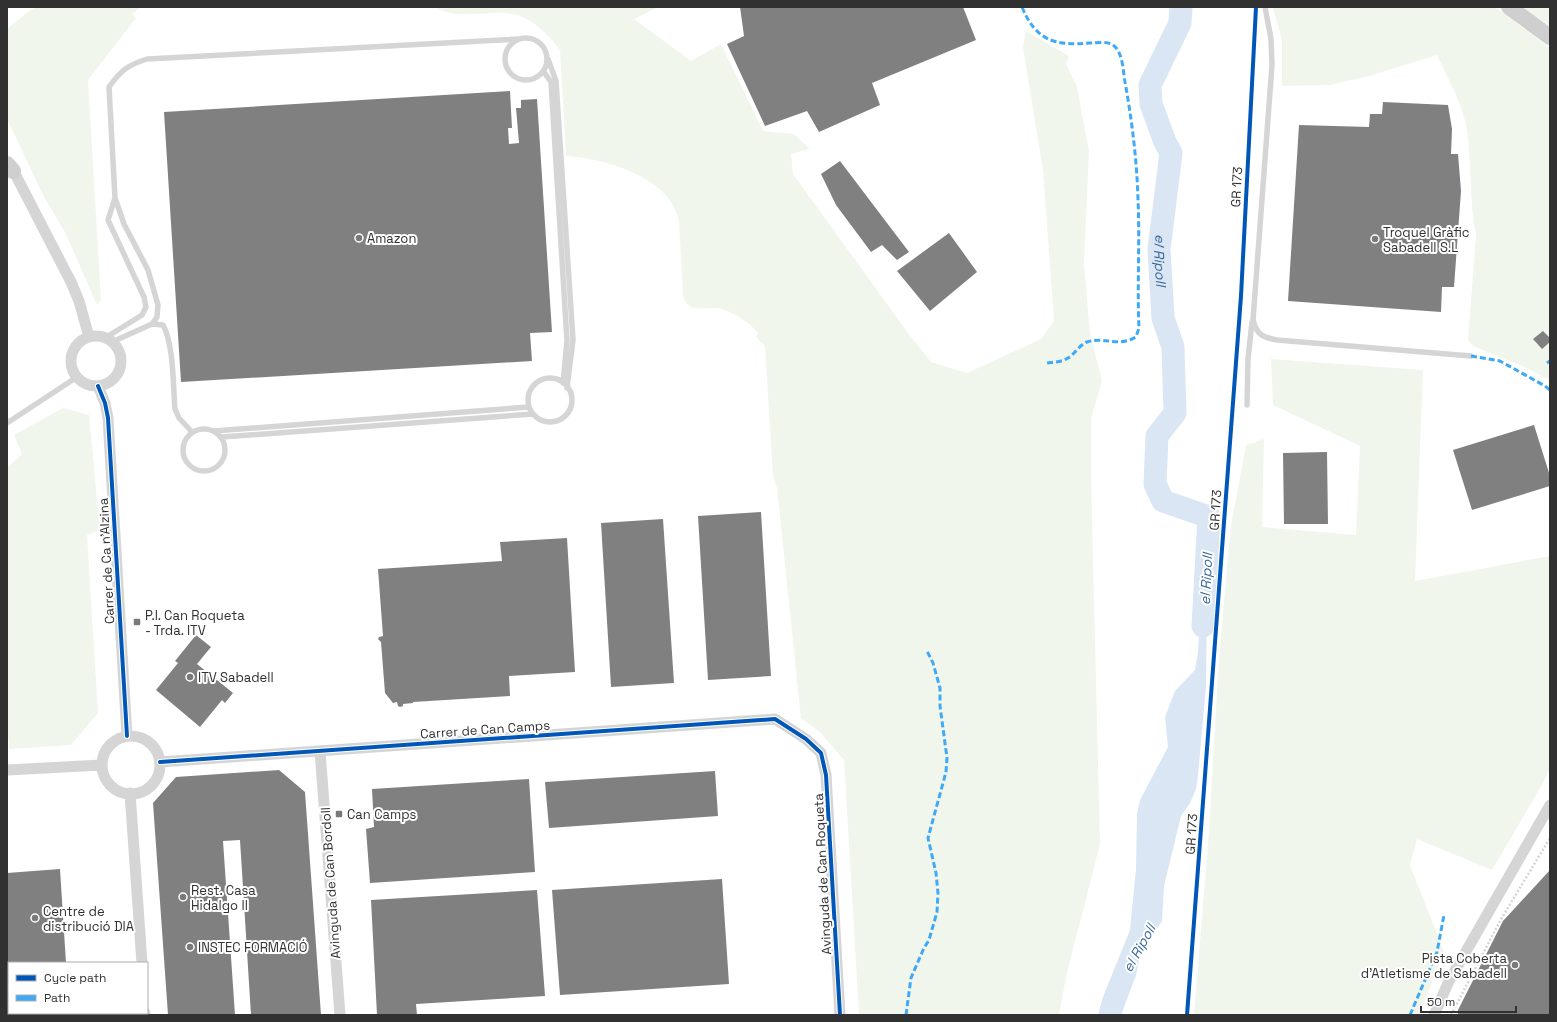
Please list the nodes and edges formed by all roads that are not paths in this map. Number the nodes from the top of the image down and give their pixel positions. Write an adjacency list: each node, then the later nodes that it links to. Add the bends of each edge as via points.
1 (1265, 7): 9 (lane, via 1271,39 1272,65)
2 (1509, 7): 3 (main road)
3 (1550, 37)
4 (519, 39): 5 (lane, via 526,37 539,41 544,46); 6 (lane, via 508,47 506,53 506,66 509,72 514,77 526,81); 8 (lane, via 147,59 131,64 119,73 109,87)
5 (548, 59): 6 (lane); 17 (lane, via 556,81 574,340)
6 (544, 72): 15 (lane, via 551,82 566,325)
7 (9, 165): 11 (street, via 71,282)
8 (115, 198): 10 (lane, via 124,224 148,270 155,293 158,305); 12 (lane, via 108,220 144,297 146,307 142,315)
9 (1253, 320): 13 (lane, via 1256,329 1264,338); 18 (lane, via 1248,359)
10 (152, 324): 12 (lane); 23 (lane, via 163,325 167,333 175,409 179,418)
11 (89, 338): 12 (street, via 97,336); 14 (street, via 74,351 72,364)
12 (108, 340): 16 (street, via 117,347 122,362 112,381)
13 (1472, 356)
14 (77, 377): 16 (street, via 86,384); 21 (lane)
15 (563, 383): 17 (lane); 19 (lane, via 550,378 536,384 528,396)
16 (98, 386): 25 (street, Carrer de Ca n'Alzina, via 108,418)
17 (568, 388): 20 (lane, via 571,400 563,418 549,422)
18 (1247, 405)
19 (529, 407): 20 (lane); 22 (lane)
20 (533, 414): 24 (lane)
21 (7, 423)
22 (214, 431): 23 (lane, via 204,428); 24 (lane)
23 (192, 432): 24 (lane, via 185,439 183,453 185,460 196,470 211,470 222,462 226,450)
24 (222, 437)
25 (127, 736): 28 (street, via 145,739 152,745); 29 (street, via 112,743 106,750)
26 (806, 739): 27 (street, Carrer de Can Camps, via 775,719); 35 (street, Avinguda de Can Roqueta, via 821,753 826,775)
27 (320, 751): 28 (street, Carrer de Can Camps); 34 (street, Avinguda de Can Bordoll)
28 (160, 762): 31 (street, via 157,776 148,788)
29 (102, 765): 30 (street); 31 (street, via 104,774 114,788)
30 (7, 770)
31 (130, 793): 33 (street)
32 (1550, 805): 36 (street, via 1449,981)
33 (142, 962)
34 (340, 1015)
35 (840, 1015)
36 (1434, 1015)

